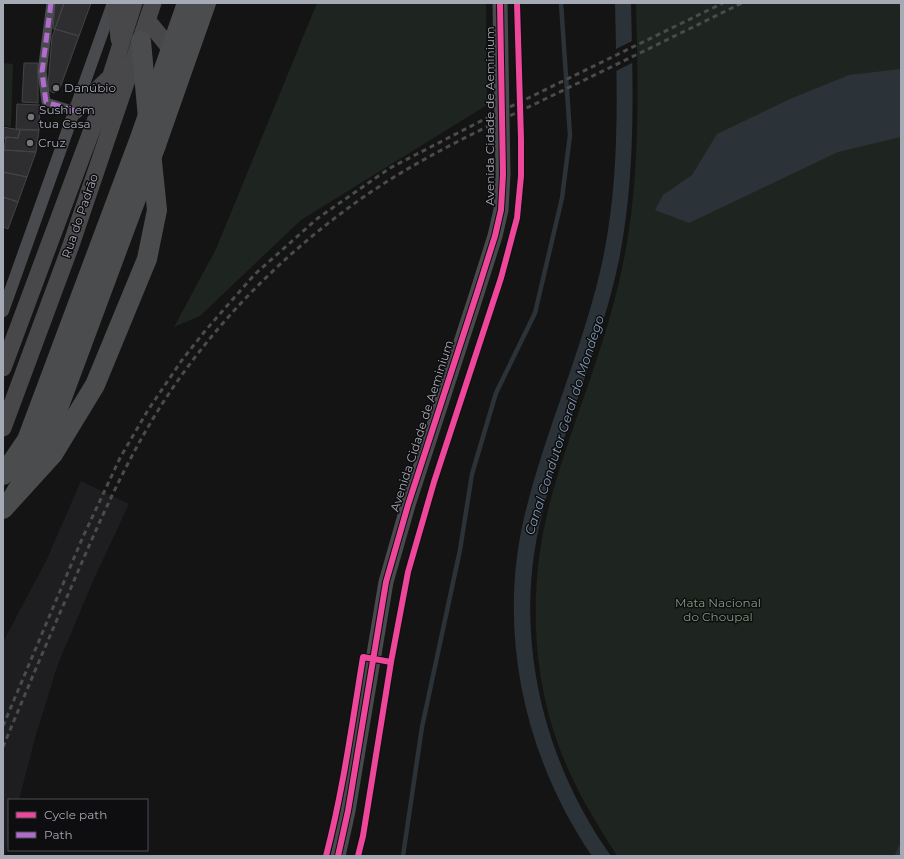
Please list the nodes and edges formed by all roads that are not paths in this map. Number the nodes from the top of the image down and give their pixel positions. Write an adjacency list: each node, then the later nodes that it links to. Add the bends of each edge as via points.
1 (51, 3): 14 (street, via 42,72 46,102)
2 (113, 3): 14 (street)
3 (116, 3): 11 (main road)
4 (134, 3): 11 (main road, Rua do Padrão)
5 (153, 3): 9 (main road, Rua do Padrão)
6 (187, 3): 18 (highway, bridge, via 27,440)
7 (206, 3): 19 (highway, bridge, via 44,446)
8 (500, 3): 20 (street, Avenida Cidade de Aeminium, via 502,210 386,582 348,811)
9 (148, 20): 10 (main road, Rua do Padrão); 12 (main road)
10 (141, 41): 17 (main road, Rua do Padrão); 19 (highway, bridge, via 157,210 147,259 95,385 53,454)
11 (120, 46): 13 (main road, Rua do Padrão)
12 (174, 53)
13 (110, 78): 14 (main road); 16 (main road, Rua do Padrão)
14 (76, 110): 15 (street)
15 (3, 312)
16 (3, 368)
17 (3, 428)
18 (3, 475)
19 (8, 503)
20 (338, 856)

